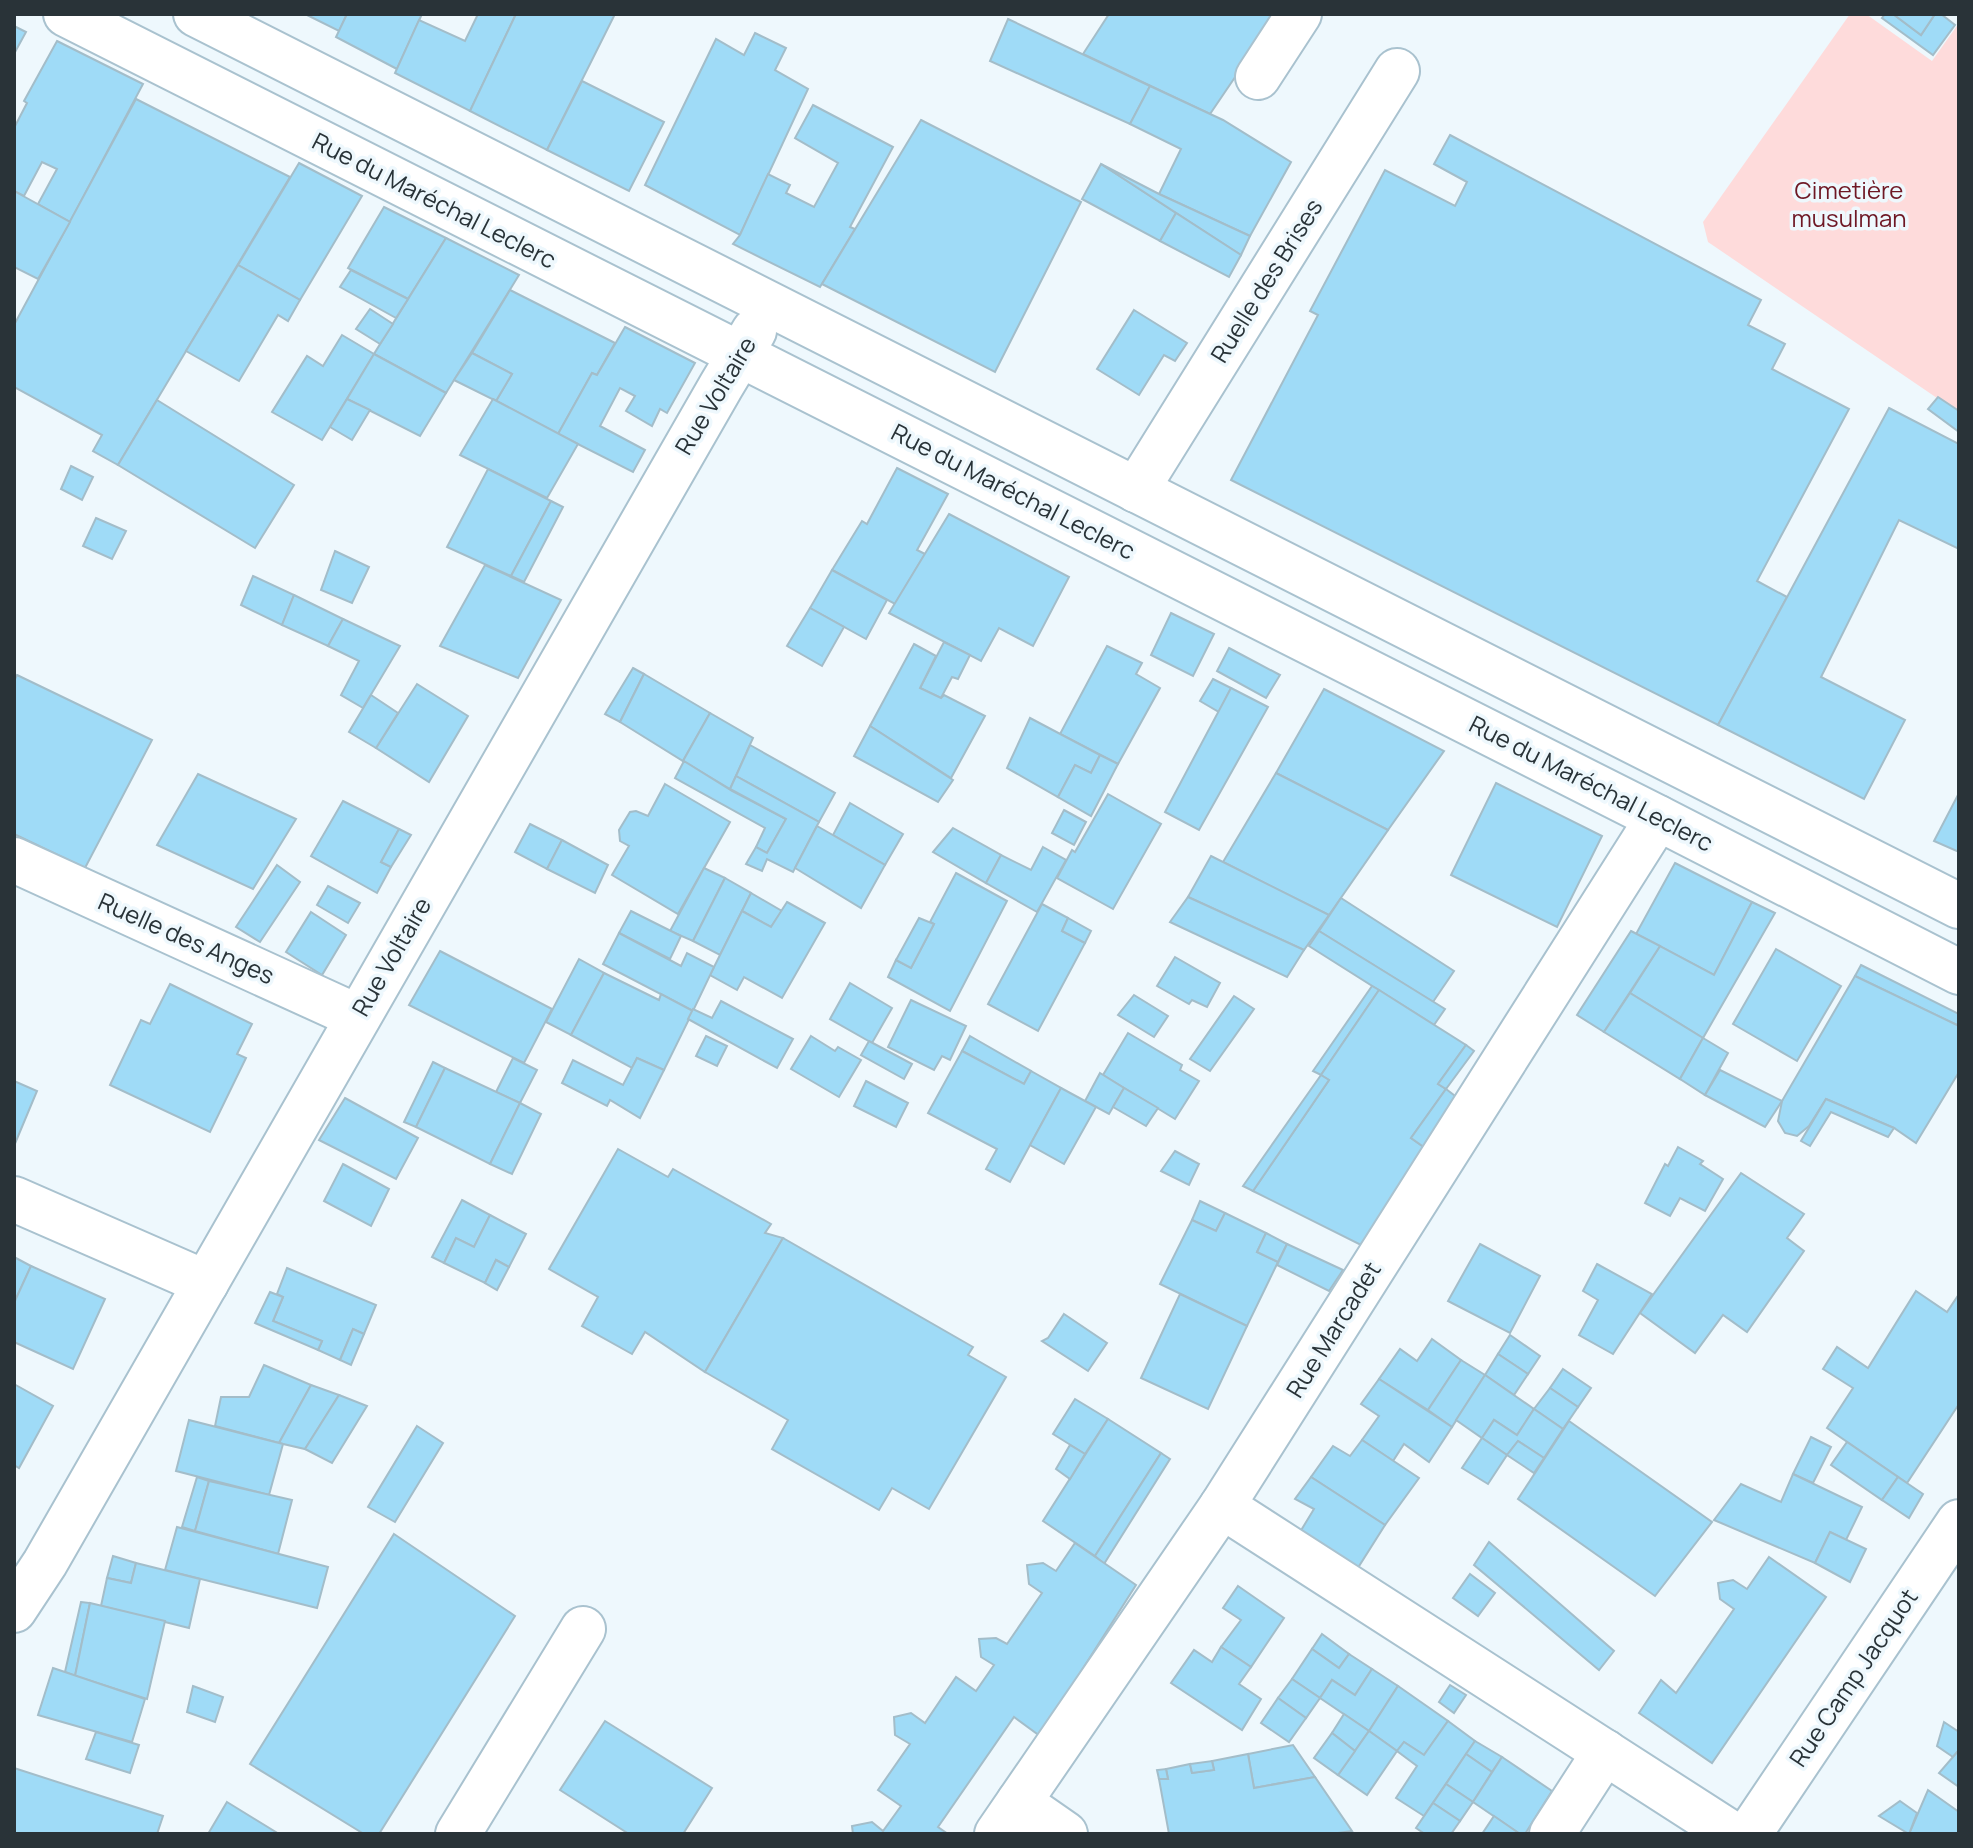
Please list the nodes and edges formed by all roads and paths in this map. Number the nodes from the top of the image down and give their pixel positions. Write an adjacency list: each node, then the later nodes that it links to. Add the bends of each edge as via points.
1 (196, 14): 6 (street, Rue du Maréchal Leclerc)
2 (1299, 14): 5 (street)
3 (99, 18): 6 (street, Rue du Maréchal Leclerc)
4 (1397, 71): 7 (street, Ruelle des Brises)
5 (1258, 77)
6 (755, 330): 7 (street, Rue du Maréchal Leclerc); 8 (street, Rue du Maréchal Leclerc); 11 (street, Rue du Maréchal Leclerc); 13 (street, Rue Voltaire)
7 (1136, 490): 10 (street, Rue du Maréchal Leclerc)
8 (1658, 818): 12 (street, Rue du Maréchal Leclerc); 16 (street, Rue Marcadet)
9 (14, 860): 13 (street, Ruelle des Anges)
10 (1959, 906)
11 (1959, 941)
12 (1959, 972)
13 (358, 1017): 15 (street, Rue Voltaire)
14 (14, 1199): 15 (street)
15 (206, 1283): 18 (street, Rue Voltaire)
16 (1222, 1506): 21 (street); 22 (street, Rue Marcadet)
17 (1959, 1522): 27 (street, Rue Camp Jacquot)
18 (29, 1556): 19 (street, Rue Voltaire)
19 (14, 1610)
20 (583, 1629): 23 (street)
21 (1605, 1752): 25 (street); 26 (street)
22 (1008, 1818): 24 (street)
23 (458, 1834)
24 (1065, 1834)
25 (1552, 1834)
26 (1732, 1834)
27 (1749, 1834)

